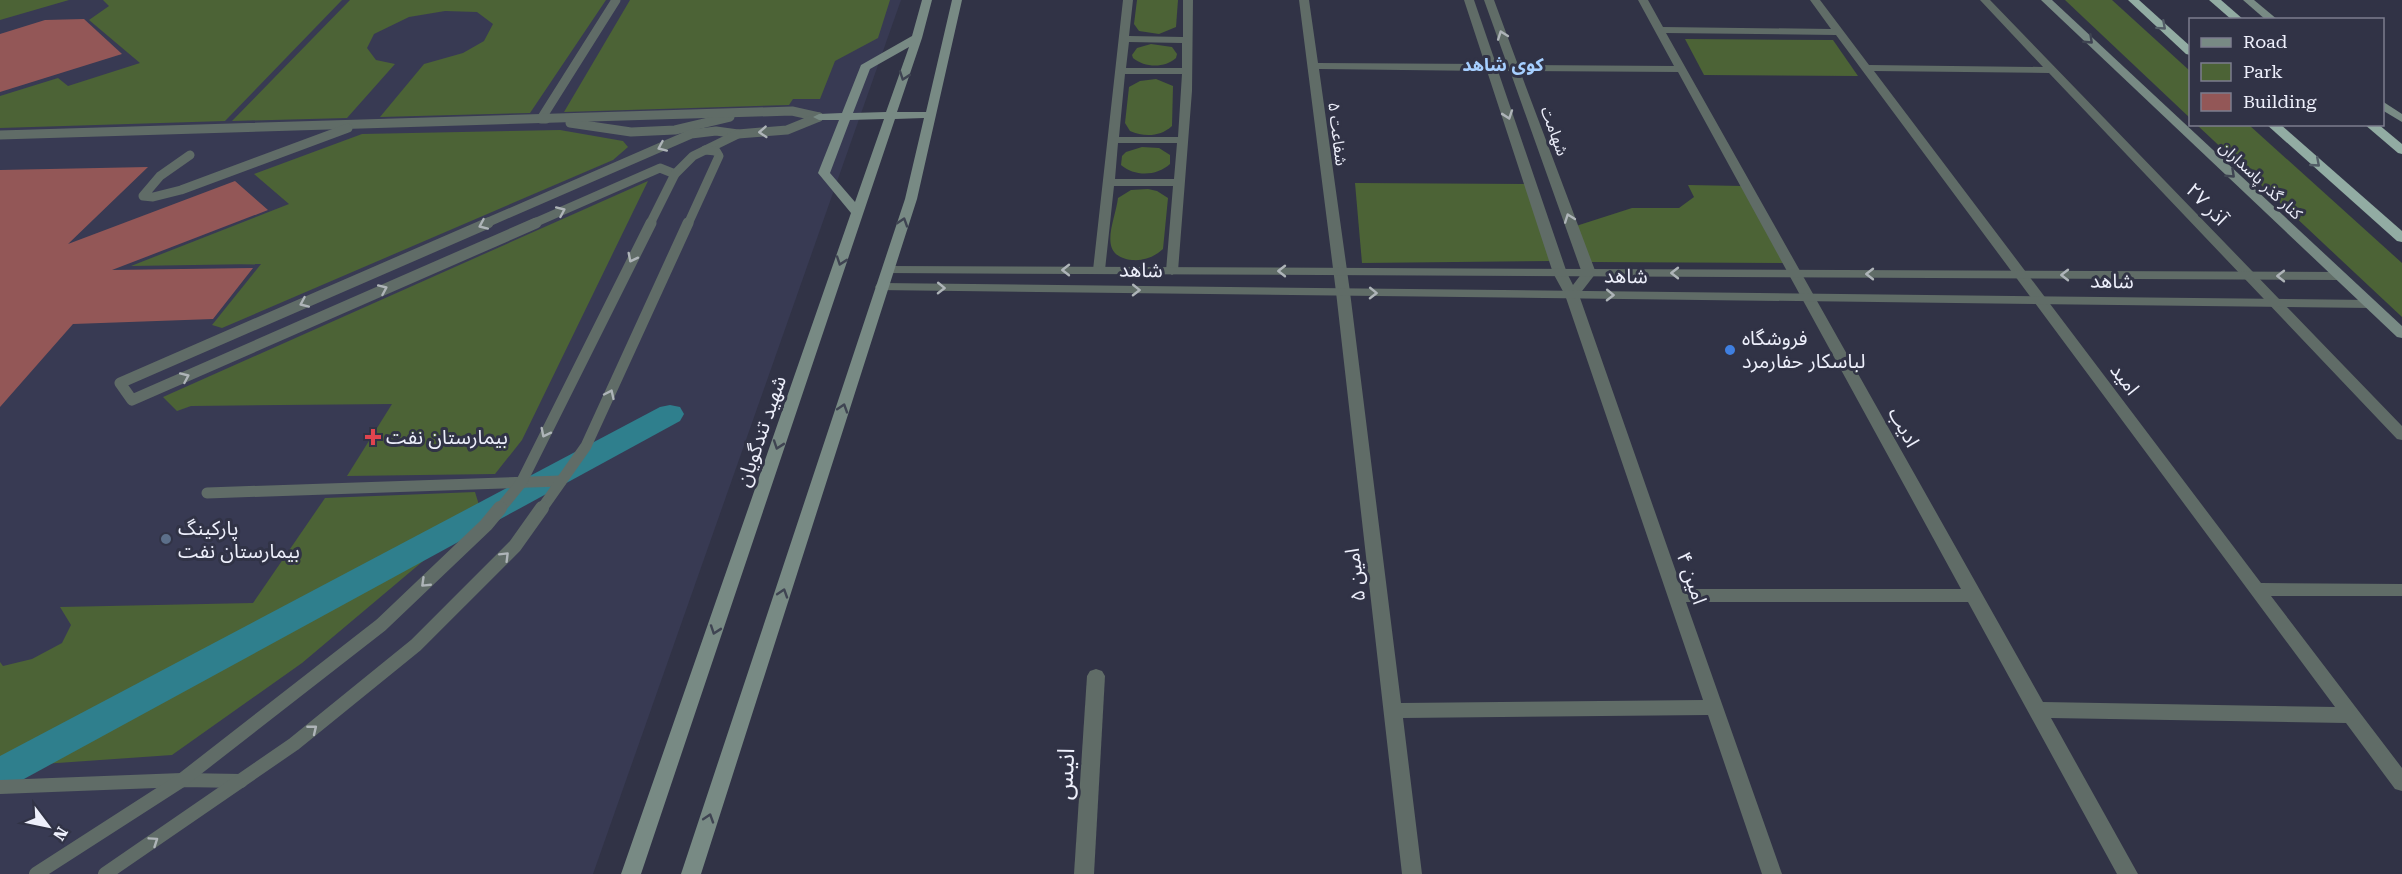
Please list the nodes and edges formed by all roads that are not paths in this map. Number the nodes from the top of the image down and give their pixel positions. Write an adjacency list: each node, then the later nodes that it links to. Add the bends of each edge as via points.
1 (616, 0): 39 (lane)
2 (927, 0): 20 (main road, شهید تندگویان)
3 (957, 0): 35 (main road)
4 (1128, 0): 21 (street)
5 (1188, 0): 22 (street)
6 (1304, 0): 24 (street, شفاعت ۵)
7 (1469, 0): 25 (street)
8 (1489, 0): 26 (street, شهامت, one-way to 8)
9 (1643, 0): 18 (street, ادیب)
10 (1815, 0): 19 (street, امید)
11 (1985, 0): 29 (street, آذر ۲۷)
12 (2046, 0): 66 (main road, کنار گذر پاسداران, one-way to 66)
13 (2133, 0): 23 (highway, one-way to 23)
14 (2214, 0): 16 (highway)
15 (2248, 0): 17 (main road)
16 (2236, 18)
17 (2270, 18)
18 (1660, 30): 19 (street); 28 (street, ادیب)
19 (1840, 32): 27 (street, امید)
20 (917, 38): 36 (main road, via 866,67); 37 (main road, شهید تندگویان, one-way to 37)
21 (1124, 39): 22 (street); 30 (street)
22 (1188, 40): 31 (street)
23 (2189, 51)
24 (1313, 66): 25 (street); 60 (street, شفاعت ۵)
25 (1492, 68): 26 (street); 61 (street, one-way to 61)
26 (1514, 68): 28 (street); 62 (street, شهامت, one-way to 26)
27 (1868, 68): 29 (street); 64 (street, امید)
28 (1682, 69): 63 (street, ادیب)
29 (2051, 70): 65 (street, آذر ۲۷)
30 (1120, 71): 31 (street); 47 (street)
31 (1187, 71): 48 (street)
32 (2384, 106): 40 (main road)
33 (792, 111): 34 (lane); 38 (lane); 44 (lane, via 797,118)
34 (744, 112): 39 (lane); 39 (lane, via 675,130 631,132)
35 (930, 115): 37 (main road); 57 (main road, one-way to 35, via 911,199)
36 (846, 116): 37 (main road); 38 (main road); 55 (main road, via 824,173)
37 (890, 116): 55 (main road, شهید تندگویان)
38 (819, 117): 44 (lane)
39 (541, 119): 41 (lane)
40 (2402, 119)
41 (355, 125): 46 (lane); 51 (lane, via 181,190 143,196 160,176)
42 (2274, 126): 56 (highway, one-way to 56)
43 (2372, 126): 50 (highway)
44 (788, 130): 45 (lane, one-way to 45)
45 (738, 134): 49 (lane); 52 (lane, one-way to 52, via 691,134 120,383 132,400 660,168)
46 (0, 135)
47 (1113, 140): 48 (street); 53 (street)
48 (1183, 140): 54 (street)
49 (705, 150): 52 (lane); 76 (lane, one-way to 49, via 586,446 719,156 716,151)
50 (2402, 150)
51 (190, 155)
52 (675, 174): 77 (lane, one-way to 77)
53 (1108, 182): 54 (street); 58 (street)
54 (1179, 183): 59 (street)
55 (858, 213): 94 (main road, شهید تندگویان, one-way to 94)
56 (2402, 238)
57 (888, 270): 58 (street, شاهد, one-way to 57); 67 (main road)
58 (1099, 270): 59 (street, شاهد)
59 (1172, 271): 60 (street, شاهد, one-way to 59)
60 (1340, 272): 61 (street, شاهد); 68 (street, امین ۵)
61 (1560, 273): 62 (street, شاهد); 69 (street, امین ۴)
62 (1589, 273): 63 (street, شاهد, one-way to 62); 69 (street)
63 (1797, 274): 64 (street, شاهد, one-way to 63); 70 (street, ادیب)
64 (2020, 275): 65 (street, شاهد, one-way to 64); 71 (street, امید)
65 (2249, 276): 66 (street, شاهد, one-way to 65); 72 (street, آذر ۲۷)
66 (2339, 276): 73 (main road, کنار گذر پاسداران)
67 (882, 287): 68 (street, شاهد, one-way to 68); 95 (main road, one-way to 67)
68 (1343, 292): 69 (street, شاهد, one-way to 69); 86 (street, امین ۵)
69 (1572, 295): 70 (street, شاهد, one-way to 70); 81 (street, امین ۴)
70 (1808, 297): 71 (street, شاهد); 82 (street, ادیب)
71 (2042, 300): 72 (street, شاهد); 79 (street, امید)
72 (2276, 303): 73 (street, شاهد); 75 (street, آذر ۲۷)
73 (2370, 304): 74 (main road, کنار گذر پاسداران)
74 (2402, 334)
75 (2402, 435)
76 (561, 481): 77 (lane); 89 (lane, one-way to 76, via 294,744 416,645 515,546)
77 (520, 483): 78 (lane); 88 (lane, one-way to 88, via 486,525 381,625)
78 (207, 493)
79 (2258, 589): 80 (street); 87 (street, امید)
80 (2402, 590)
81 (1676, 595): 82 (street); 84 (street, امین ۴)
82 (1973, 596): 85 (street, ادیب)
83 (1096, 676): 96 (street, انیس)
84 (1714, 706): 86 (street); 98 (street, امین ۴)
85 (2036, 710): 87 (street); 99 (street, ادیب)
86 (1392, 711): 97 (street, امین ۵)
87 (2351, 715): 90 (street, امید)
88 (182, 780): 89 (lane); 91 (lane); 92 (lane)
89 (241, 781): 93 (lane, one-way to 89)
90 (2402, 783)
91 (0, 787)
92 (36, 874)
93 (105, 874)
94 (631, 874)
95 (691, 874)
96 (1084, 874)
97 (1412, 874)
98 (1772, 874)
99 (2128, 874)

